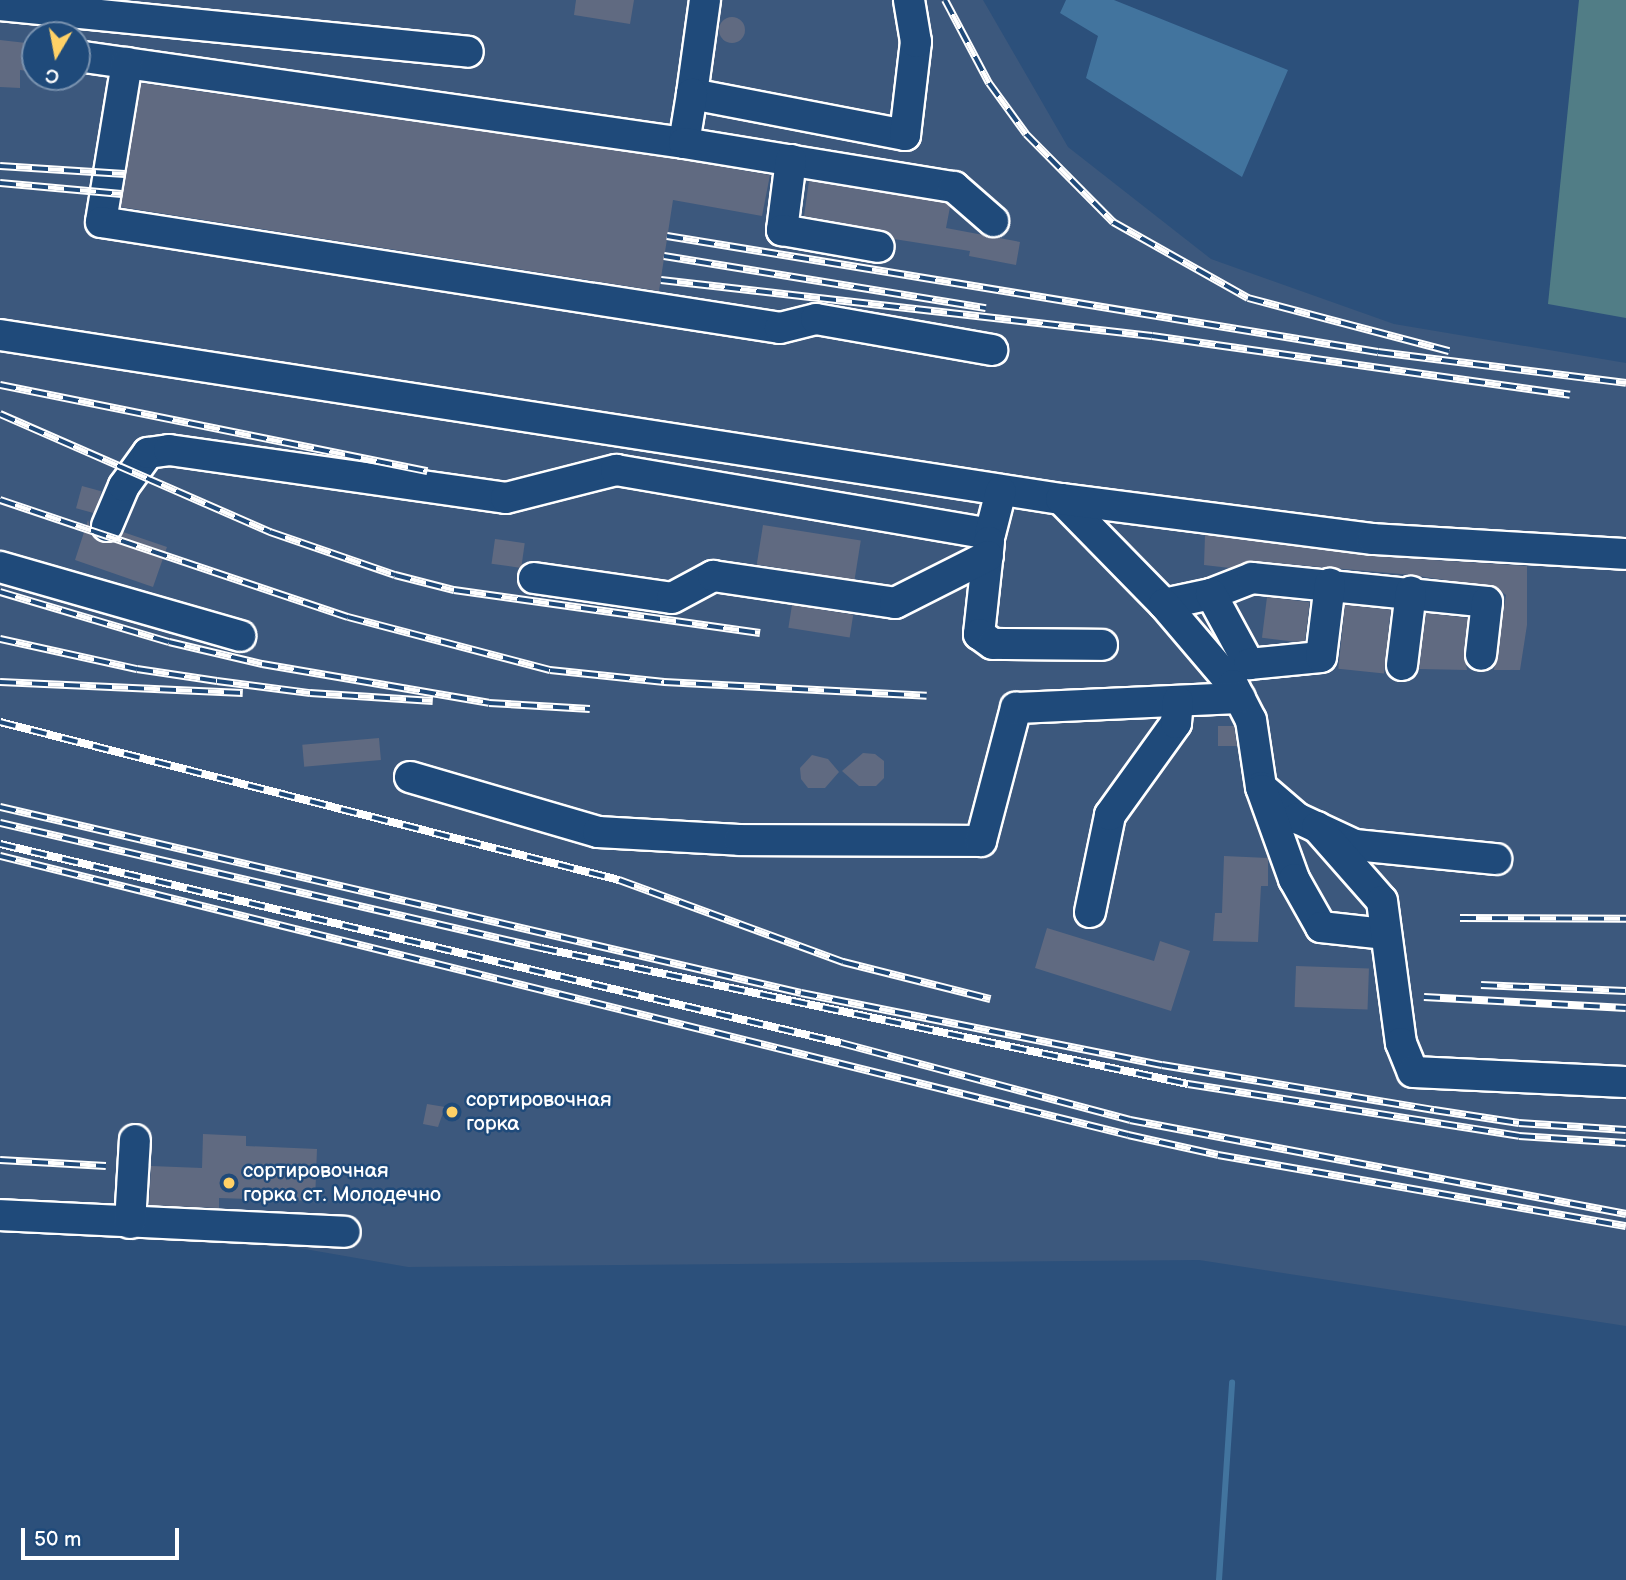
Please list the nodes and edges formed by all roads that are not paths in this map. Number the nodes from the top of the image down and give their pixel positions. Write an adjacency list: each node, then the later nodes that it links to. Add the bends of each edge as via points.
1 (705, 0): 8 (lane)
2 (909, 0): 8 (lane, via 916,42 905,135)
3 (0, 5): 4 (lane)
4 (79, 16): 5 (lane)
5 (468, 52)
6 (91, 57): 7 (lane)
7 (127, 63): 9 (lane); 14 (lane, via 101,222 780,328 816,319)
8 (692, 94): 9 (lane)
9 (684, 143): 10 (lane)
10 (791, 160): 11 (lane, via 954,187); 12 (lane, via 782,230)
11 (993, 221)
12 (879, 247)
13 (0, 335): 15 (lane)
14 (992, 350)
15 (1001, 491): 16 (lane); 18 (lane)
16 (1061, 499): 19 (lane, via 1373,539); 25 (lane)
17 (107, 527): 18 (lane, via 124,486 148,453 169,450 506,498 616,470)
18 (989, 545): 21 (lane, via 895,603 713,576 672,598); 27 (lane, via 979,634 993,644)
19 (1626, 554)
20 (0, 567): 26 (lane)
21 (534, 578)
22 (1330, 584): 23 (lane); 24 (lane, via 1252,578); 24 (lane, via 1321,657 1249,664)
23 (1411, 592): 28 (lane, via 1487,602); 29 (lane)
24 (1211, 594): 25 (lane)
25 (1164, 604): 30 (lane)
26 (240, 636)
27 (1102, 645)
28 (1481, 655)
29 (1402, 665)
30 (1240, 698): 31 (lane); 33 (lane, via 1251,720)
31 (1178, 701): 32 (lane, via 1016,708 981,841 739,840 598,832); 36 (lane, via 1176,723 1110,815)
32 (410, 777)
33 (1261, 787): 34 (lane, via 1297,818); 37 (lane, via 1294,879 1321,927)
34 (1317, 827): 35 (lane, via 1355,845); 37 (lane, via 1382,901)
35 (1496, 859)
36 (1090, 912)
37 (1384, 934): 38 (lane, via 1401,1043 1413,1072)
38 (1626, 1082)
39 (135, 1140): 41 (lane)
40 (0, 1216): 41 (lane)
41 (130, 1223): 42 (lane)
42 (345, 1232)

